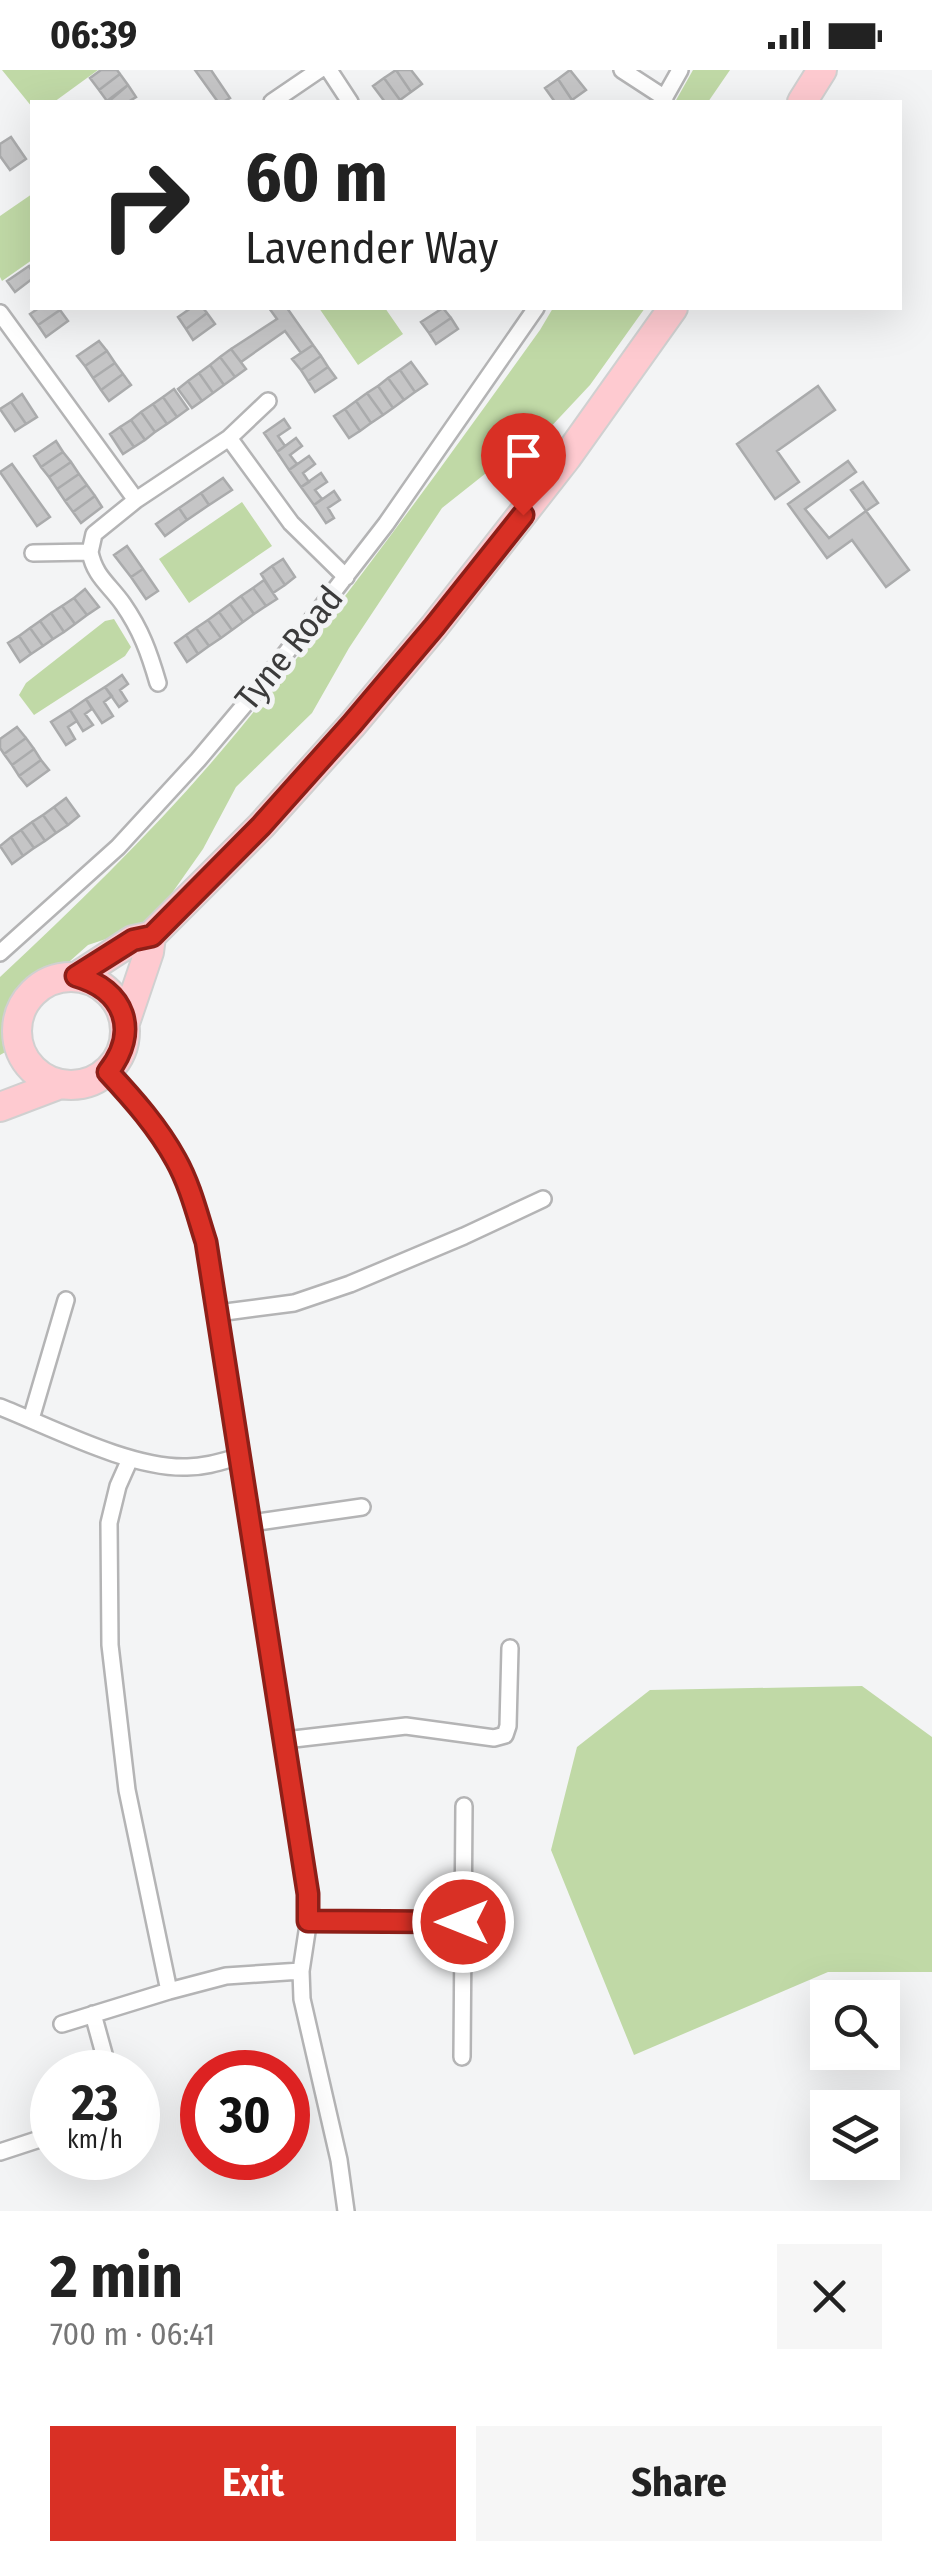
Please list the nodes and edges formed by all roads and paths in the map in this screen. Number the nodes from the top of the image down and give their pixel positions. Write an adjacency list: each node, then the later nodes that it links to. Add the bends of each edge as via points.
1 (318, 70): 6 (street)
2 (329, 70): 7 (street)
3 (622, 70): 8 (street)
4 (680, 70): 8 (street)
5 (822, 70): 9 (highway)
6 (275, 100)
7 (349, 100)
8 (664, 100)
9 (803, 100)
10 (671, 310): 20 (highway, via 434,627 261,826)
11 (0, 313): 15 (street)
12 (533, 313): 18 (street, Tyne Road)
13 (268, 401): 14 (street)
14 (229, 438): 15 (street); 18 (street, via 291,523)
15 (136, 500): 16 (street, via 94,534)
16 (90, 552): 17 (street); 19 (street, via 93,568 146,641)
17 (34, 553)
18 (346, 578): 21 (street, Tyne Road, via 118,847)
19 (158, 683)
20 (152, 936): 22 (highway, via 133,940); 23 (highway)
21 (0, 954)
22 (76, 976): 23 (highway, via 109,992); 24 (highway, via 58,978 28,998)
23 (125, 1023): 25 (highway, via 125,1041)
24 (8, 1043): 26 (highway)
25 (108, 1072): 26 (highway, via 93,1082); 30 (street, via 176,1160 206,1242)
26 (58, 1085): 27 (highway)
27 (0, 1108)
28 (544, 1199): 30 (street, via 350,1284 294,1302)
29 (66, 1300): 32 (street)
30 (218, 1314): 33 (street)
31 (0, 1407): 32 (street)
32 (31, 1420): 34 (street)
33 (241, 1456): 34 (street, via 183,1468); 36 (street)
34 (130, 1459): 43 (street, via 109,1523 110,1645 127,1790)
35 (362, 1506): 36 (street)
36 (251, 1523): 38 (street)
37 (510, 1648): 38 (street, via 505,1735 406,1726)
38 (285, 1740): 40 (street)
39 (464, 1806): 41 (street)
40 (308, 1921): 41 (street); 42 (street)
41 (463, 1922): 47 (street)
42 (300, 1971): 43 (street, via 226,1976); 50 (street)
43 (169, 1991): 44 (street)
44 (93, 2014): 45 (street); 46 (street)
45 (62, 2024)
46 (103, 2050)
47 (462, 2056)
48 (30, 2142): 49 (street)
49 (0, 2152)
50 (346, 2211)

